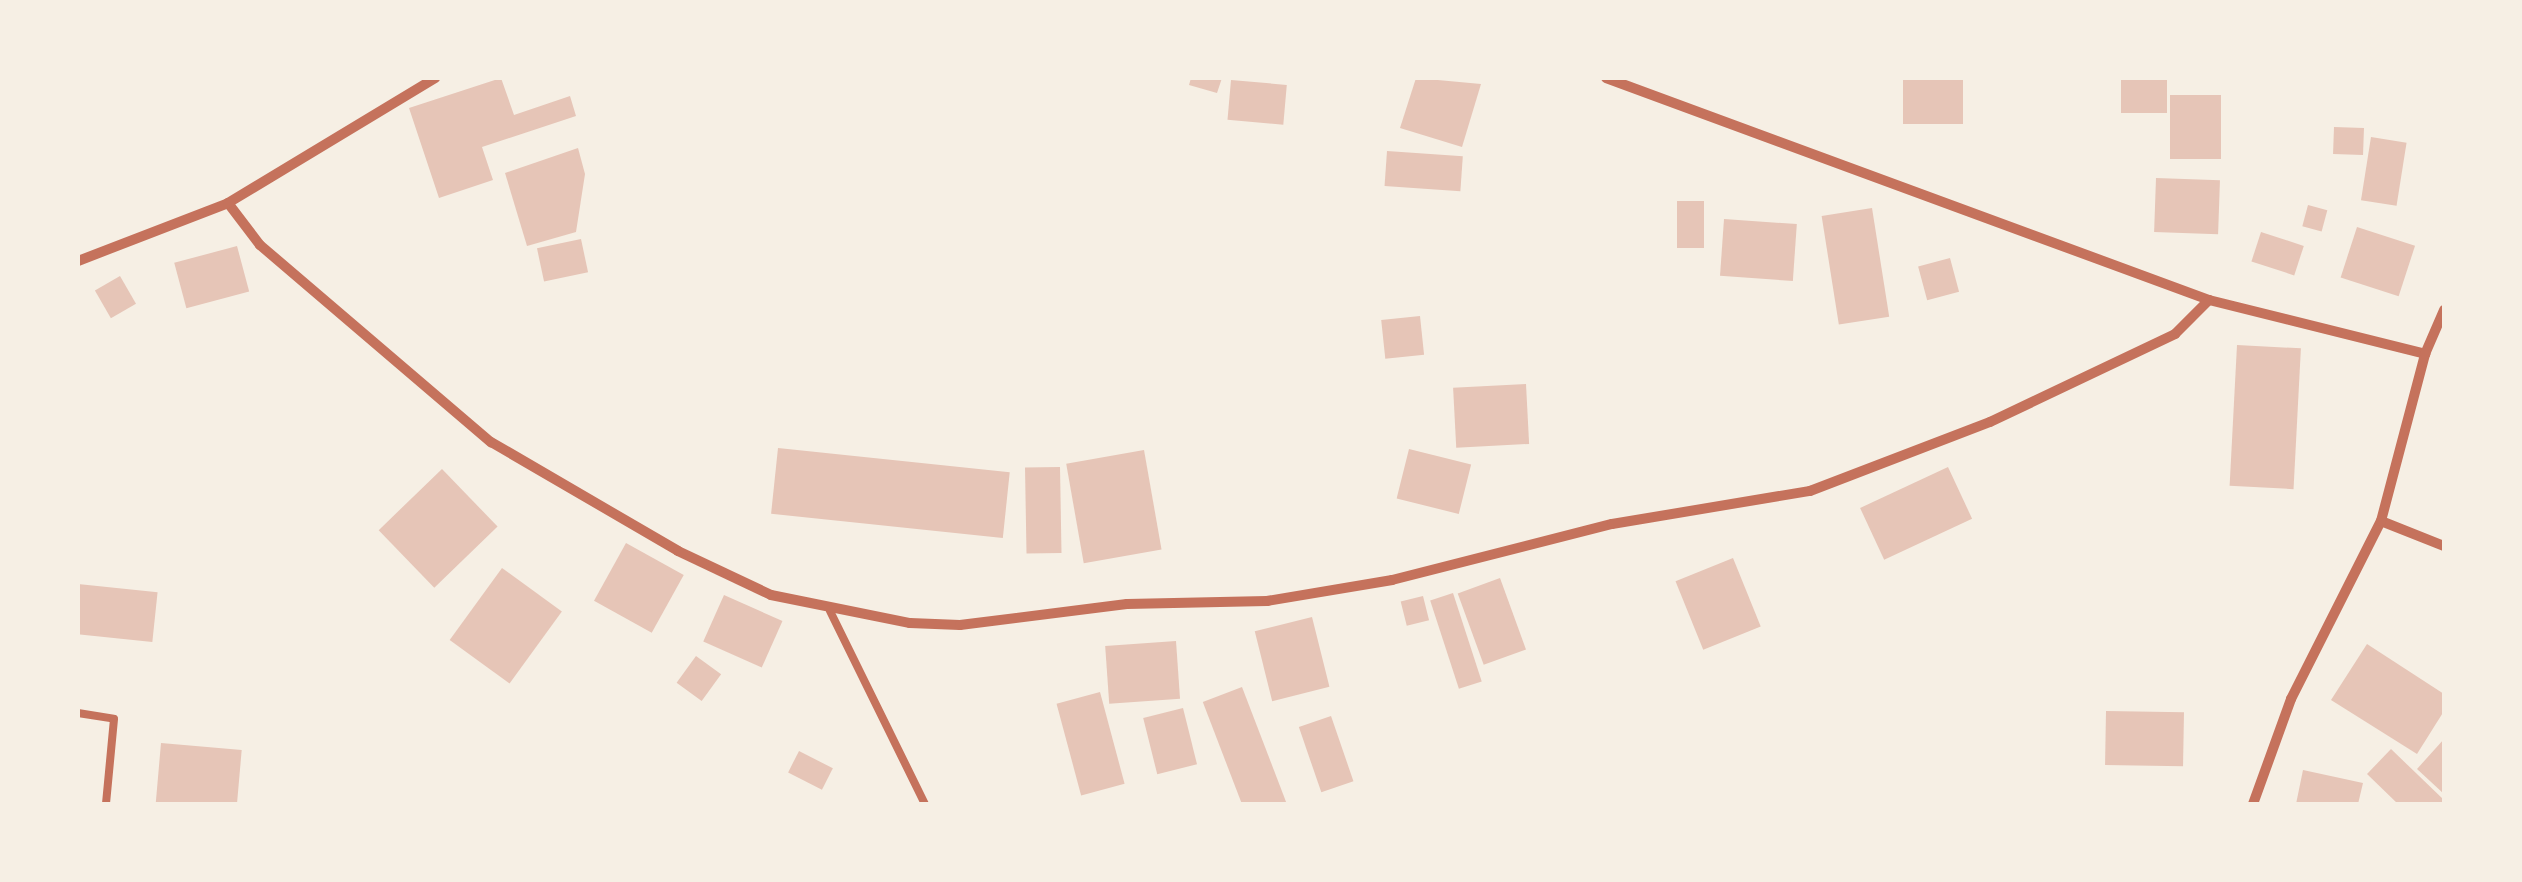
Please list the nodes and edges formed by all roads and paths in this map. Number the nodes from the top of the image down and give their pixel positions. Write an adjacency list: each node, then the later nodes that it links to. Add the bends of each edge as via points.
1 (435, 78): 3 (street)
2 (1606, 78): 5 (street)
3 (228, 203): 4 (street); 10 (street, via 260,246 491,442 678,552 770,595)
4 (78, 261)
5 (2209, 300): 7 (street); 10 (street, via 2175,334 1892,464 1810,491 1612,524 1392,580 1268,602 1127,604 960,625)
6 (2444, 310): 7 (street)
7 (2425, 354): 8 (street)
8 (2381, 521): 9 (street); 14 (street, via 2291,699)
9 (2444, 546)
10 (830, 611): 13 (lane)
11 (78, 713): 12 (lane, via 114,720)
12 (106, 804)
13 (926, 804)
14 (2253, 804)

